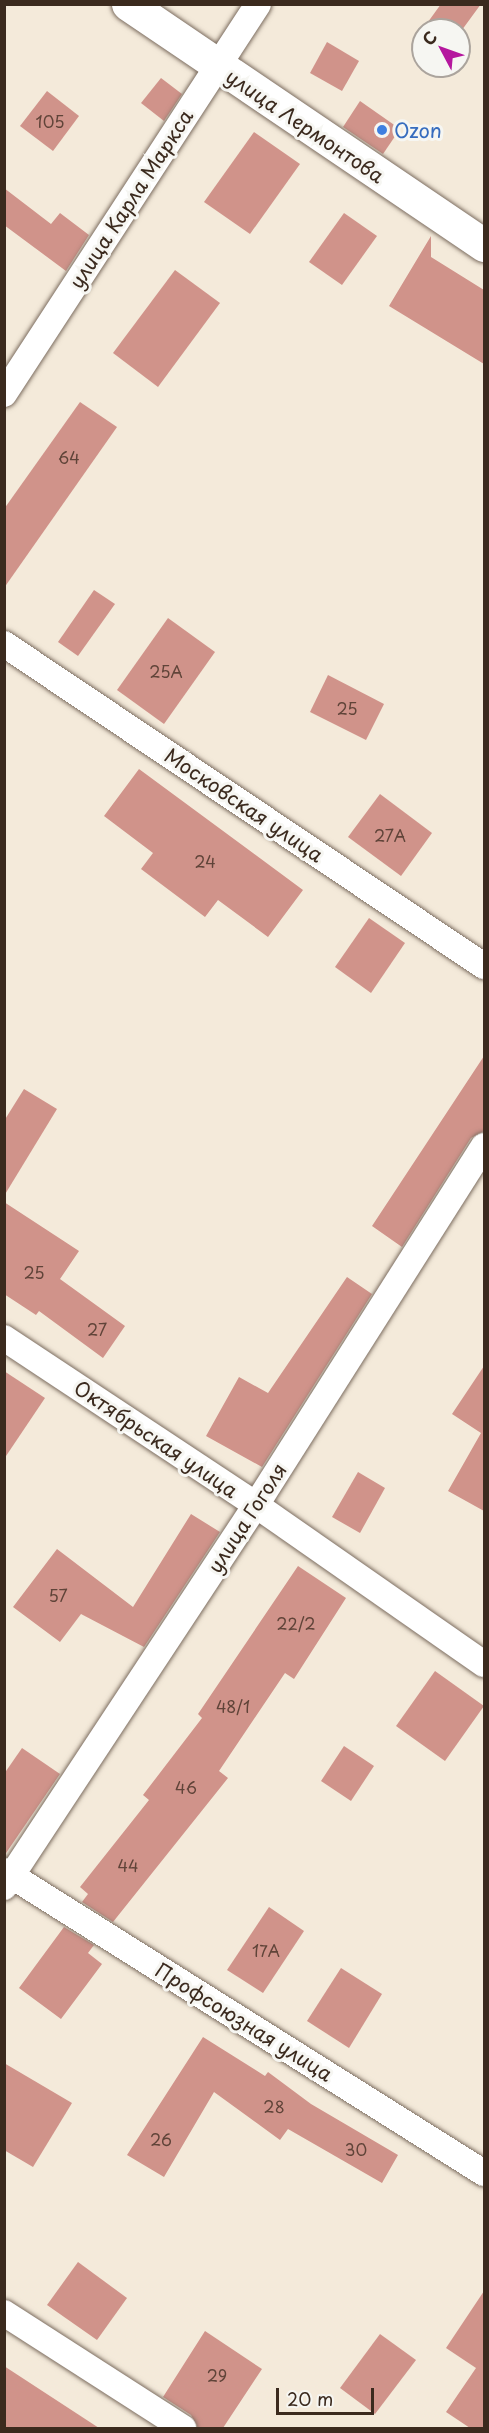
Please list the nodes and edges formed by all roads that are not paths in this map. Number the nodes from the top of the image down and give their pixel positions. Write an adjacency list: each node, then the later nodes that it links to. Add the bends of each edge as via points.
1 (128, 4): 3 (street, улица Лермонтова)
2 (258, 4): 3 (street, улица Карла Маркса)
3 (218, 67): 4 (street, улица Лермонтова); 5 (street, улица Карла Маркса)
4 (484, 245)
5 (4, 394)
6 (4, 644): 7 (street, Московская улица)
7 (484, 966)
8 (484, 1146): 10 (street, улица Гоголя)
9 (4, 1338): 10 (street, Октябрьская улица)
10 (256, 1505): 11 (street, Октябрьская улица); 12 (street, улица Гоголя)
11 (484, 1664)
12 (7, 1878): 13 (street, Профсоюзная улица)
13 (484, 2173)
14 (4, 2313): 15 (street)
15 (183, 2428)

